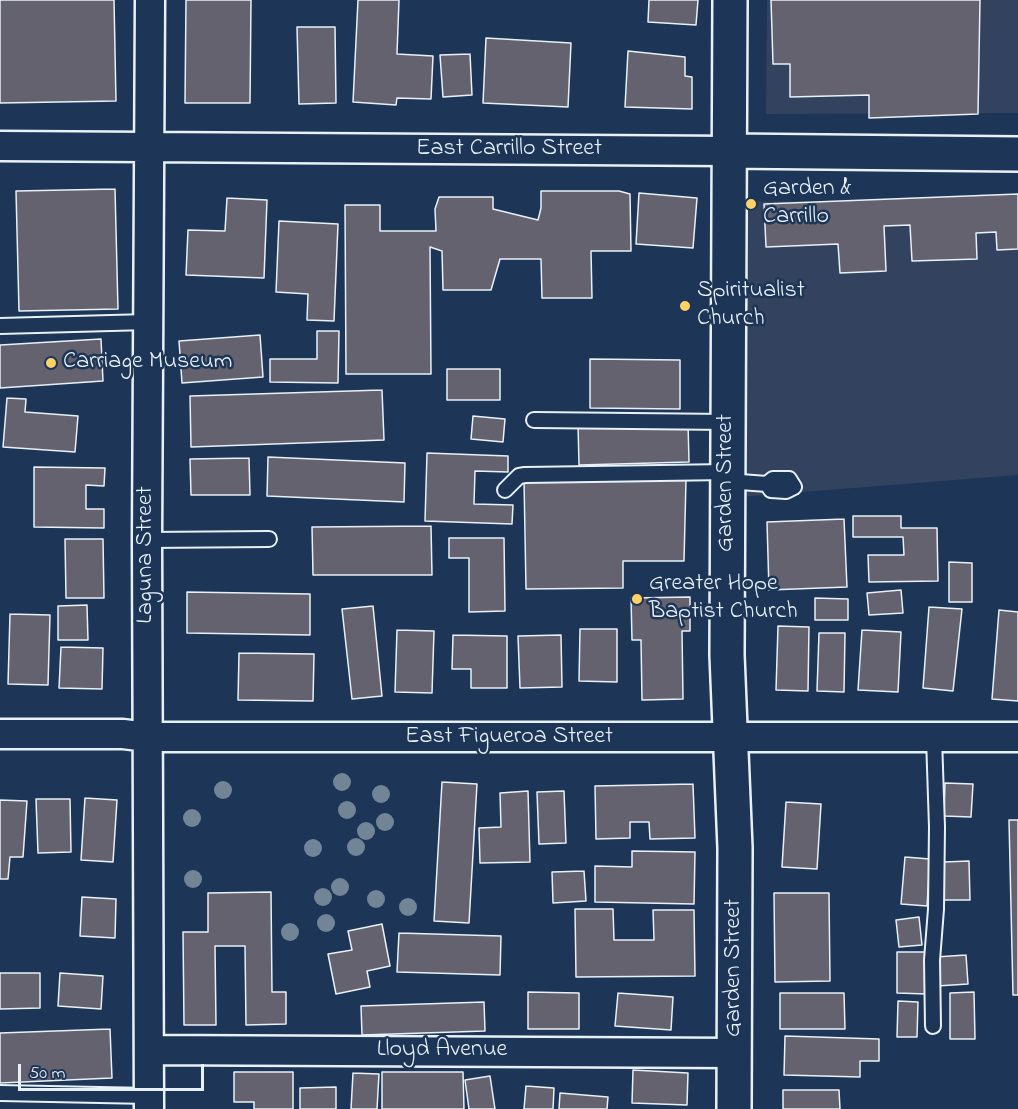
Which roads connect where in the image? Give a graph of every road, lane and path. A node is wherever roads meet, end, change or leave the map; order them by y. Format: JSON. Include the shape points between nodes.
{"nodes":[{"id":1,"x":150,"y":0,"type":"edge"},
{"id":2,"x":730,"y":0,"type":"edge"},
{"id":3,"x":0,"y":146,"type":"edge"},
{"id":4,"x":149,"y":147,"type":"junction"},
{"id":5,"x":729,"y":151,"type":"junction"},
{"id":6,"x":1018,"y":154,"type":"edge"},
{"id":7,"x":148,"y":322,"type":"junction"},
{"id":8,"x":0,"y":326,"type":"edge"},
{"id":9,"x":534,"y":420,"type":"dead end"},
{"id":10,"x":728,"y":422,"type":"junction"},
{"id":11,"x":727,"y":476,"type":"junction"},
{"id":12,"x":767,"y":484,"type":"dead end"},
{"id":13,"x":505,"y":490,"type":"dead end"},
{"id":14,"x":269,"y":539,"type":"dead end"},
{"id":15,"x":147,"y":540,"type":"junction"},
{"id":16,"x":0,"y":734,"type":"edge"},
{"id":17,"x":147,"y":737,"type":"junction"},
{"id":18,"x":1018,"y":737,"type":"edge"},
{"id":19,"x":934,"y":738,"type":"junction"},
{"id":20,"x":731,"y":739,"type":"junction"},
{"id":21,"x":933,"y":1026,"type":"dead end"},
{"id":22,"x":149,"y":1050,"type":"junction"},
{"id":23,"x":735,"y":1053,"type":"junction"},
{"id":24,"x":0,"y":1093,"type":"edge"},
{"id":25,"x":149,"y":1102,"type":"edge"},
{"id":26,"x":734,"y":1109,"type":"edge"}],
"edges":[{"from":1,"to":4,"type":"street","name":"Laguna Street"},
{"from":2,"to":5,"type":"main road","name":"Garden Street"},
{"from":3,"to":4,"type":"street","name":"East Carrillo Street"},
{"from":4,"to":5,"type":"street","name":"East Carrillo Street"},
{"from":4,"to":7,"type":"street","name":"Laguna Street"},
{"from":5,"to":6,"type":"main road","name":"East Carrillo Street"},
{"from":5,"to":10,"type":"main road","name":"Garden Street"},
{"from":7,"to":8,"type":"lane"},
{"from":7,"to":15,"type":"street","name":"Laguna Street"},
{"from":9,"to":10,"type":"lane"},
{"from":10,"to":11,"type":"main road","name":"Garden Street"},
{"from":11,"to":12,"type":"lane"},
{"from":11,"to":13,"type":"lane","via":[[525,475]]},
{"from":11,"to":20,"type":"main road","name":"Garden Street"},
{"from":14,"to":15,"type":"lane"},
{"from":15,"to":17,"type":"street","name":"Laguna Street"},
{"from":16,"to":17,"type":"street","name":"East Figueroa Street"},
{"from":17,"to":20,"type":"street","name":"East Figueroa Street"},
{"from":17,"to":22,"type":"street","name":"Laguna Street"},
{"from":18,"to":19,"type":"street","name":"East Figueroa Street"},
{"from":19,"to":20,"type":"street","name":"East Figueroa Street"},
{"from":19,"to":21,"type":"lane","via":[[937,827]]},
{"from":20,"to":23,"type":"main road","name":"Garden Street"},
{"from":22,"to":23,"type":"street","name":"Lloyd Avenue"},
{"from":22,"to":25,"type":"street","name":"Laguna Street"},
{"from":23,"to":26,"type":"main road","name":"Garden Street"},
{"from":24,"to":25,"type":"lane"}]}
